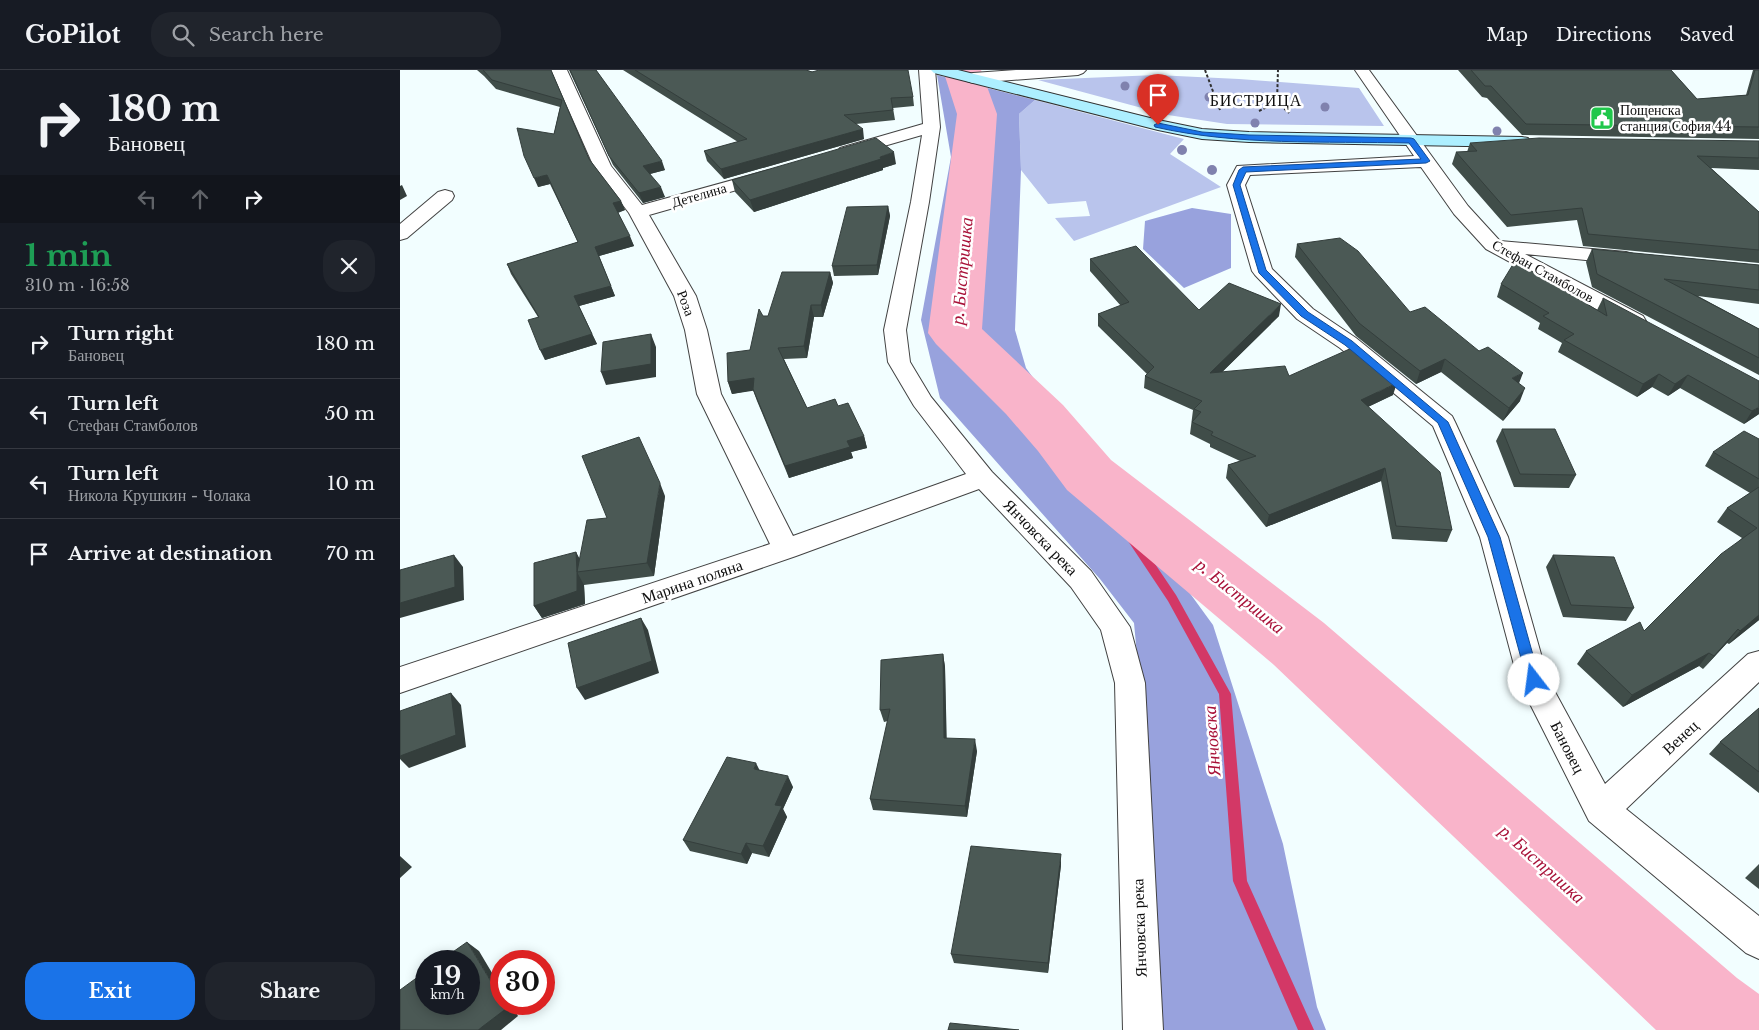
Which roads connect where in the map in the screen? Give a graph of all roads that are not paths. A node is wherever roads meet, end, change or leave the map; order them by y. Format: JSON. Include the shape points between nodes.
{"nodes":[{"id":1,"x":559,"y":70,"type":"edge"},
{"id":2,"x":927,"y":70,"type":"edge"},
{"id":3,"x":939,"y":70,"type":"edge"},
{"id":4,"x":1078,"y":70,"type":"edge"},
{"id":5,"x":1363,"y":70,"type":"edge"},
{"id":6,"x":973,"y":78,"type":"junction"},
{"id":7,"x":932,"y":127,"type":"junction"},
{"id":8,"x":1540,"y":142,"type":"edge"},
{"id":9,"x":1419,"y":151,"type":"junction"},
{"id":10,"x":828,"y":158,"type":"edge"},
{"id":11,"x":790,"y":168,"type":"edge"},
{"id":12,"x":444,"y":196,"type":"dead end"},
{"id":13,"x":638,"y":212,"type":"junction"},
{"id":14,"x":400,"y":234,"type":"edge"},
{"id":15,"x":1493,"y":245,"type":"junction"},
{"id":16,"x":1641,"y":259,"type":"edge"},
{"id":17,"x":1654,"y":332,"type":"edge"},
{"id":18,"x":983,"y":478,"type":"junction"},
{"id":19,"x":786,"y":549,"type":"junction"},
{"id":20,"x":1759,"y":663,"type":"edge"},
{"id":21,"x":400,"y":680,"type":"edge"},
{"id":22,"x":1601,"y":810,"type":"junction"},
{"id":23,"x":1759,"y":940,"type":"edge"},
{"id":24,"x":1143,"y":1030,"type":"edge"}],
"edges":[{"from":1,"to":13,"type":"street","name":"Роза","via":[[603,167]]},
{"from":2,"to":7,"type":"street","name":"Янчовска река"},
{"from":3,"to":6,"type":"street"},
{"from":4,"to":6,"type":"street"},
{"from":5,"to":9,"type":"street","name":"Стефан Стамболов"},
{"from":6,"to":9,"type":"street","via":[[1202,134]]},
{"from":7,"to":10,"type":"street"},
{"from":7,"to":18,"type":"street","name":"Янчовска река","via":[[895,330],[899,362],[922,401]]},
{"from":8,"to":9,"type":"street"},
{"from":9,"to":15,"type":"street","name":"Стефан Стамболов","via":[[1461,210]]},
{"from":9,"to":22,"type":"street","name":"Бановец","via":[[1243,170],[1236,185],[1262,271],[1305,314],[1348,343],[1443,422],[1494,537],[1534,680]]},
{"from":11,"to":13,"type":"street","name":"Детелина"},
{"from":12,"to":14,"type":"street"},
{"from":13,"to":19,"type":"street","name":"Роза","via":[[685,296],[696,330],[709,394]]},
{"from":15,"to":16,"type":"street"},
{"from":15,"to":17,"type":"street","name":"Стефан Стамболов"},
{"from":18,"to":19,"type":"street","name":"Марина поляна"},
{"from":18,"to":24,"type":"street","name":"Янчовска река","via":[[1080,579],[1115,627],[1130,683]]},
{"from":19,"to":21,"type":"street","name":"Марина поляна"},
{"from":20,"to":22,"type":"street","name":"Венец"},
{"from":22,"to":23,"type":"street","name":"Бановец"}]}
